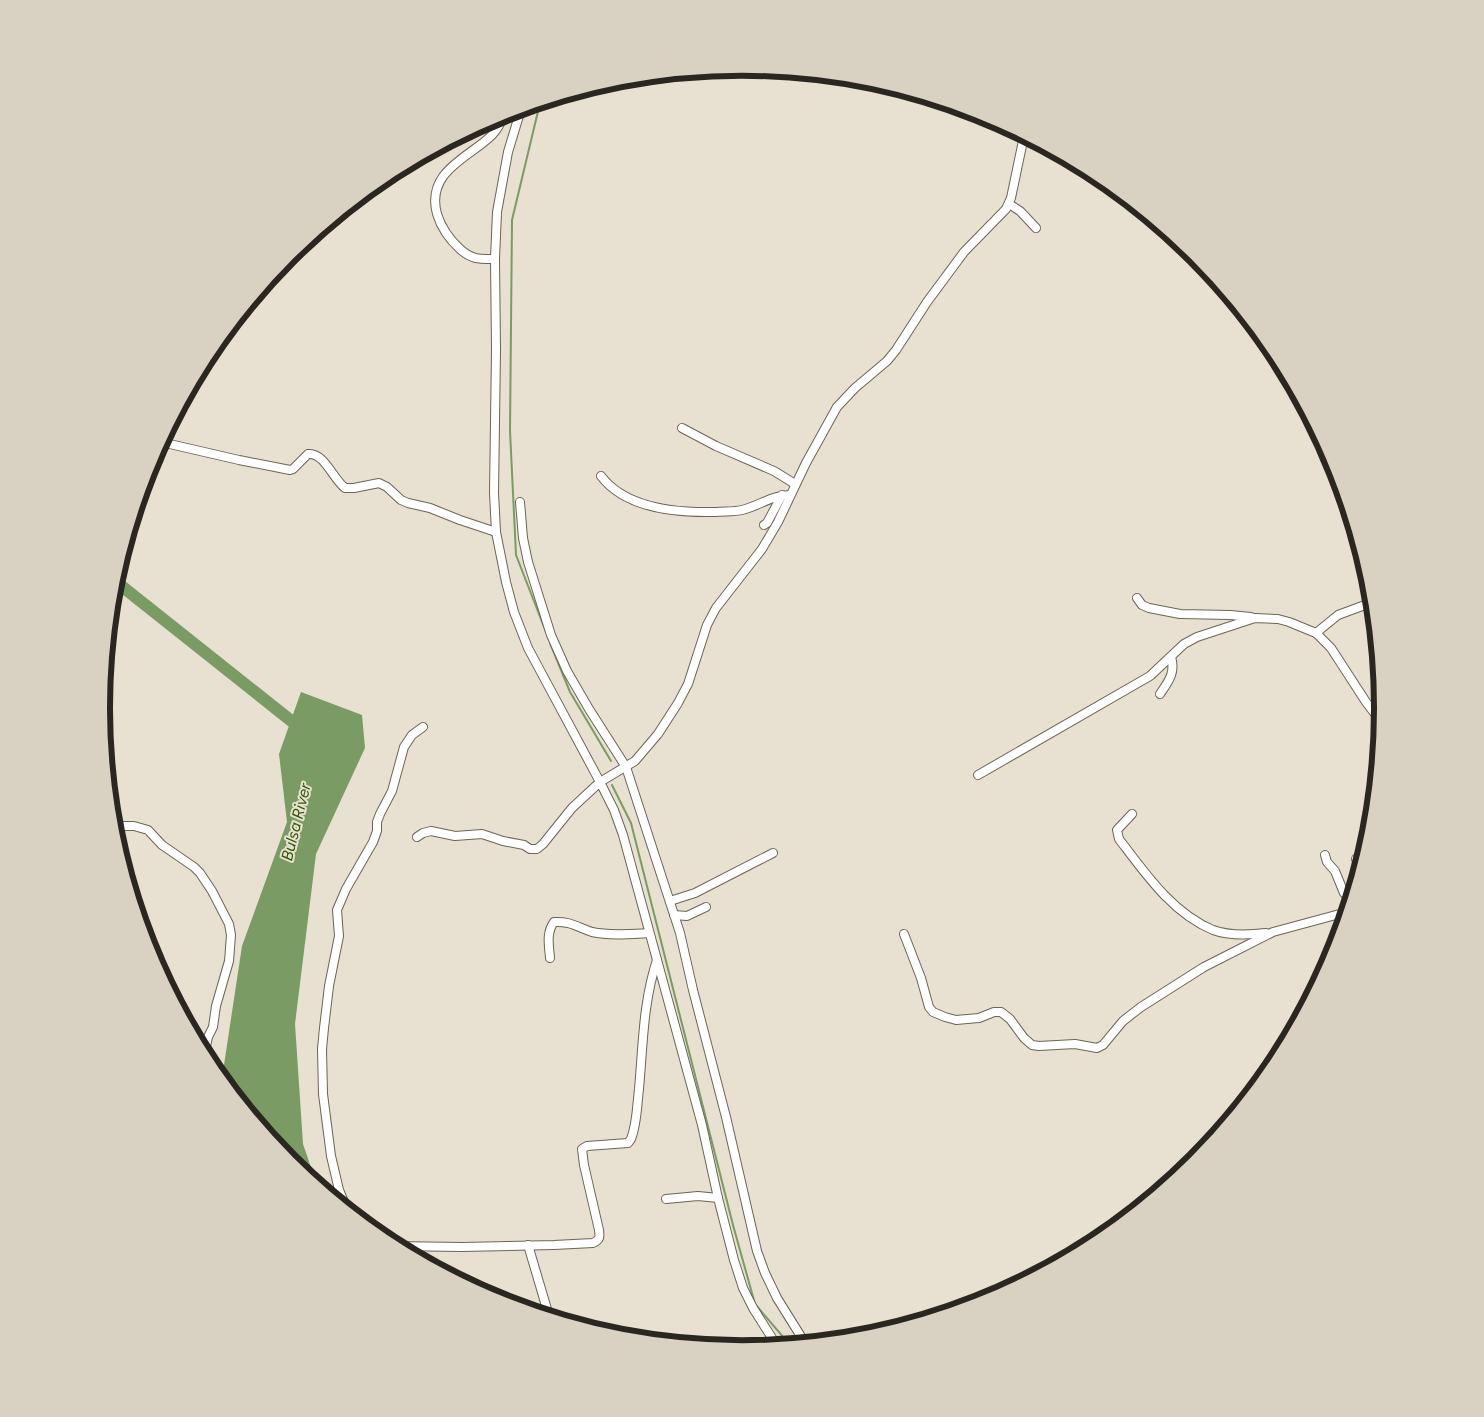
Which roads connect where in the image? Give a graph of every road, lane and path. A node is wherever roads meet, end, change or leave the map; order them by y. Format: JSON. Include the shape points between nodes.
{"nodes":[{"id":1,"x":518,"y":117,"type":"edge"},
{"id":2,"x":501,"y":124,"type":"edge"},
{"id":3,"x":1023,"y":141,"type":"edge"},
{"id":4,"x":1009,"y":204,"type":"junction"},
{"id":5,"x":1036,"y":228,"type":"dead end"},
{"id":6,"x":495,"y":259,"type":"junction"},
{"id":7,"x":682,"y":428,"type":"dead end"},
{"id":8,"x":168,"y":444,"type":"edge"},
{"id":9,"x":601,"y":476,"type":"dead end"},
{"id":10,"x":796,"y":484,"type":"junction"},
{"id":11,"x":786,"y":495,"type":"junction"},
{"id":12,"x":520,"y":502,"type":"dead end"},
{"id":13,"x":764,"y":525,"type":"dead end"},
{"id":14,"x":496,"y":532,"type":"junction"},
{"id":15,"x":1137,"y":598,"type":"dead end"},
{"id":16,"x":1365,"y":605,"type":"edge"},
{"id":17,"x":1255,"y":618,"type":"junction"},
{"id":18,"x":1316,"y":633,"type":"junction"},
{"id":19,"x":1171,"y":657,"type":"junction"},
{"id":20,"x":1160,"y":694,"type":"dead end"},
{"id":21,"x":1374,"y":712,"type":"edge"},
{"id":22,"x":423,"y":727,"type":"dead end"},
{"id":23,"x":626,"y":767,"type":"junction"},
{"id":24,"x":978,"y":775,"type":"dead end"},
{"id":25,"x":600,"y":782,"type":"junction"},
{"id":26,"x":1132,"y":814,"type":"dead end"},
{"id":27,"x":121,"y":826,"type":"edge"},
{"id":28,"x":416,"y":837,"type":"dead end"},
{"id":29,"x":773,"y":853,"type":"dead end"},
{"id":30,"x":1325,"y":855,"type":"dead end"},
{"id":31,"x":1346,"y":895,"type":"edge"},
{"id":32,"x":670,"y":901,"type":"junction"},
{"id":33,"x":706,"y":907,"type":"dead end"},
{"id":34,"x":1340,"y":914,"type":"edge"},
{"id":35,"x":674,"y":915,"type":"junction"},
{"id":36,"x":1273,"y":932,"type":"junction"},
{"id":37,"x":649,"y":933,"type":"junction"},
{"id":38,"x":904,"y":934,"type":"dead end"},
{"id":39,"x":550,"y":958,"type":"dead end"},
{"id":40,"x":657,"y":960,"type":"junction"},
{"id":41,"x":206,"y":1045,"type":"edge"},
{"id":42,"x":718,"y":1198,"type":"junction"},
{"id":43,"x":343,"y":1199,"type":"edge"},
{"id":44,"x":666,"y":1200,"type":"dead end"},
{"id":45,"x":528,"y":1245,"type":"junction"},
{"id":46,"x":410,"y":1246,"type":"edge"},
{"id":47,"x":546,"y":1309,"type":"edge"},
{"id":48,"x":801,"y":1337,"type":"edge"},
{"id":49,"x":773,"y":1339,"type":"edge"}],
"edges":[{"from":1,"to":6,"type":"street","via":[[499,194]]},
{"from":2,"to":6,"type":"street","via":[[496,132],[462,157],[446,174],[434,198],[440,223],[465,253],[475,259]]},
{"from":3,"to":4,"type":"street"},
{"from":4,"to":5,"type":"street"},
{"from":4,"to":10,"type":"street","via":[[964,252],[887,361],[837,407]]},
{"from":6,"to":14,"type":"street"},
{"from":7,"to":10,"type":"street"},
{"from":8,"to":14,"type":"street","via":[[290,470],[308,454],[315,454],[345,488],[379,483],[408,503]]},
{"from":9,"to":11,"type":"street","via":[[619,492],[653,507],[669,510],[742,510]]},
{"from":10,"to":11,"type":"street"},
{"from":11,"to":13,"type":"street"},
{"from":11,"to":23,"type":"street","via":[[762,549],[716,608],[678,703],[650,745]]},
{"from":12,"to":23,"type":"street","via":[[528,562],[551,635],[589,710]]},
{"from":14,"to":25,"type":"street","via":[[506,582],[528,648]]},
{"from":15,"to":17,"type":"street","via":[[1149,608],[1180,614],[1230,614]]},
{"from":16,"to":18,"type":"street","via":[[1338,615]]},
{"from":17,"to":18,"type":"street","via":[[1283,620]]},
{"from":17,"to":19,"type":"street","via":[[1197,637]]},
{"from":18,"to":21,"type":"street","via":[[1331,648]]},
{"from":19,"to":20,"type":"street","via":[[1174,670]]},
{"from":19,"to":24,"type":"street","via":[[1150,676]]},
{"from":22,"to":43,"type":"street","via":[[404,747],[373,842],[338,910],[339,936],[322,1049],[322,1094],[331,1156]]},
{"from":23,"to":25,"type":"street"},
{"from":23,"to":32,"type":"street"},
{"from":25,"to":28,"type":"street","via":[[572,808],[537,849],[482,834],[455,836],[431,831]]},
{"from":25,"to":37,"type":"street","via":[[628,850]]},
{"from":26,"to":36,"type":"street","via":[[1117,830],[1119,839],[1177,908],[1214,930],[1249,935]]},
{"from":27,"to":41,"type":"street","via":[[148,830],[162,846],[194,867],[212,891],[229,924],[229,961]]},
{"from":29,"to":32,"type":"street","via":[[689,896]]},
{"from":30,"to":31,"type":"street"},
{"from":32,"to":35,"type":"street"},
{"from":33,"to":35,"type":"street","via":[[687,916]]},
{"from":34,"to":36,"type":"street"},
{"from":35,"to":48,"type":"street","via":[[757,1251],[777,1298]]},
{"from":36,"to":38,"type":"street","via":[[1204,967],[1151,999],[1128,1017],[1103,1044],[1094,1048],[1075,1044],[1032,1045],[1001,1012],[956,1020],[933,1012],[928,1007]]},
{"from":37,"to":39,"type":"street","via":[[608,934],[565,921],[554,922],[549,929]]},
{"from":37,"to":40,"type":"street"},
{"from":40,"to":42,"type":"street","via":[[702,1125]]},
{"from":40,"to":45,"type":"street","via":[[646,1003],[631,1139],[628,1143],[582,1149],[600,1237],[593,1243]]},
{"from":42,"to":44,"type":"street","via":[[698,1196]]},
{"from":42,"to":49,"type":"street","via":[[743,1288]]},
{"from":45,"to":46,"type":"street"},
{"from":45,"to":47,"type":"street"}]}
